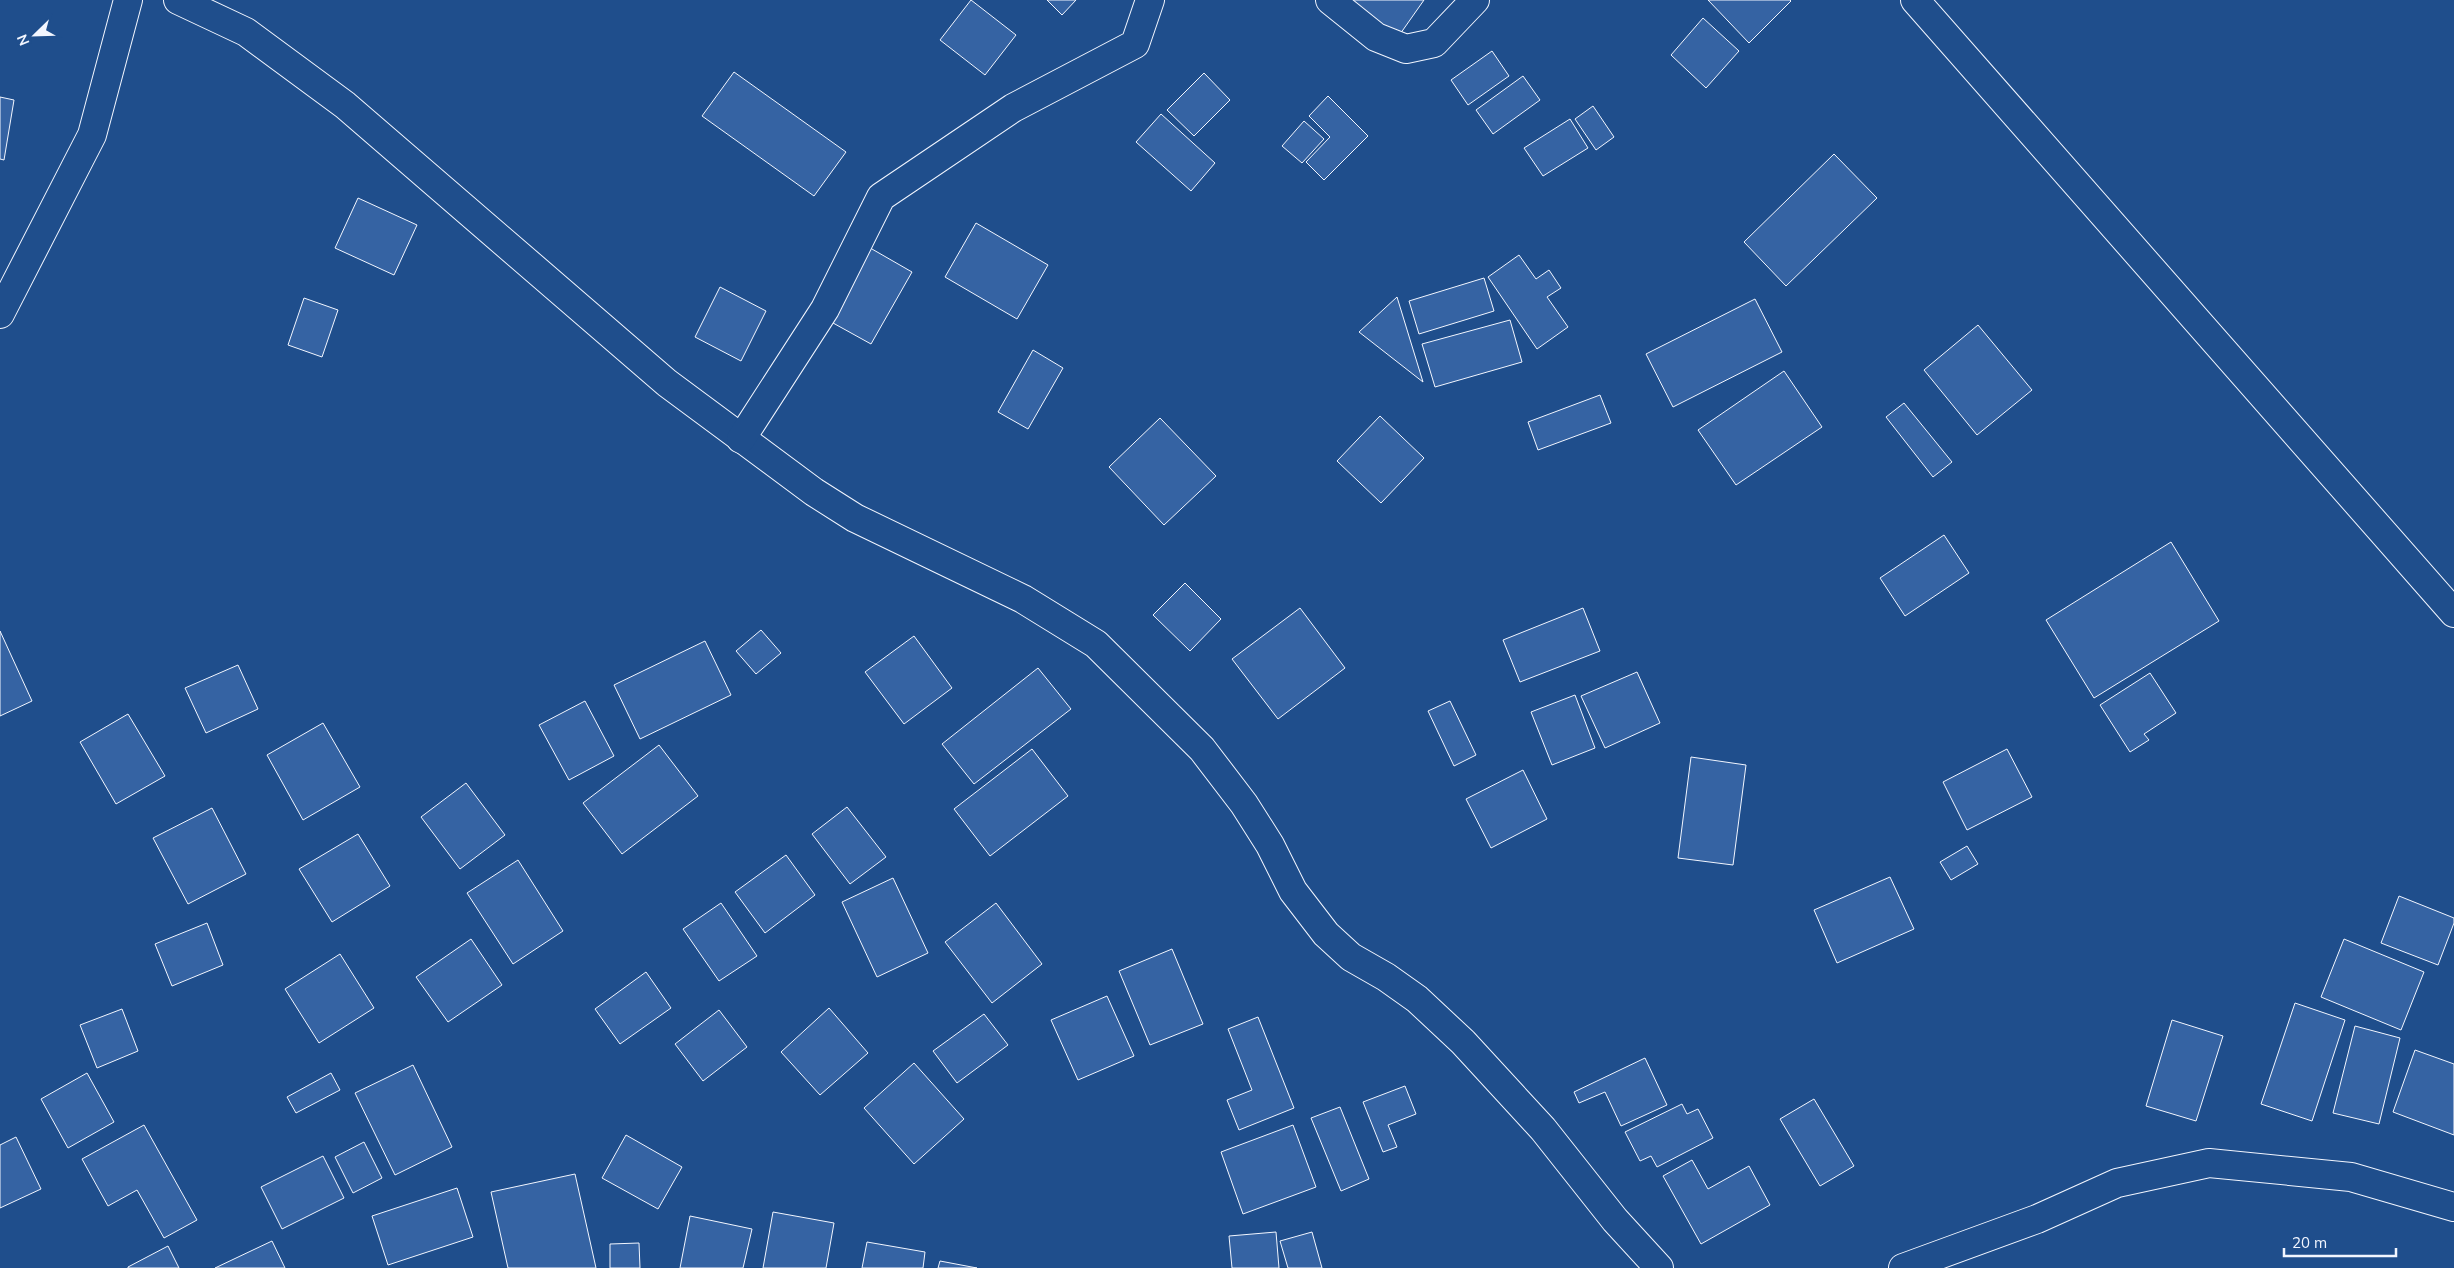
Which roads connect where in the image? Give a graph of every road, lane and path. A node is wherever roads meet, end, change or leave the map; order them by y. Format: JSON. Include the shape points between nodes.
{"nodes":[{"id":1,"x":128,"y":0,"type":"edge"},
{"id":2,"x":178,"y":0,"type":"edge"},
{"id":3,"x":1150,"y":0,"type":"edge"},
{"id":4,"x":1330,"y":0,"type":"edge"},
{"id":5,"x":1475,"y":0,"type":"edge"},
{"id":6,"x":1915,"y":0,"type":"edge"},
{"id":7,"x":0,"y":314,"type":"edge"},
{"id":8,"x":742,"y":439,"type":"junction"},
{"id":9,"x":2454,"y":613,"type":"edge"},
{"id":10,"x":2454,"y":1207,"type":"edge"},
{"id":11,"x":1659,"y":1268,"type":"edge"},
{"id":12,"x":1903,"y":1268,"type":"edge"}],
"edges":[{"from":1,"to":7,"type":"street","via":[[92,135]]},
{"from":2,"to":8,"type":"street","via":[[246,32],[346,105],[666,382]]},
{"from":3,"to":8,"type":"street","via":[[1135,44],[1013,108],[881,197],[825,309]]},
{"from":4,"to":5,"type":"street","via":[[1376,37],[1406,49],[1434,43]]},
{"from":6,"to":9,"type":"street"},
{"from":8,"to":11,"type":"street","via":[[855,518],[1023,598],[1096,644],[1202,749],[1244,804],[1270,845],[1293,891],[1326,934],[1351,957],[1416,999],[1463,1042],[1543,1129],[1615,1220]]},
{"from":10,"to":12,"type":"street","via":[[2351,1177],[2210,1163],[2117,1183],[2037,1218]]}]}
